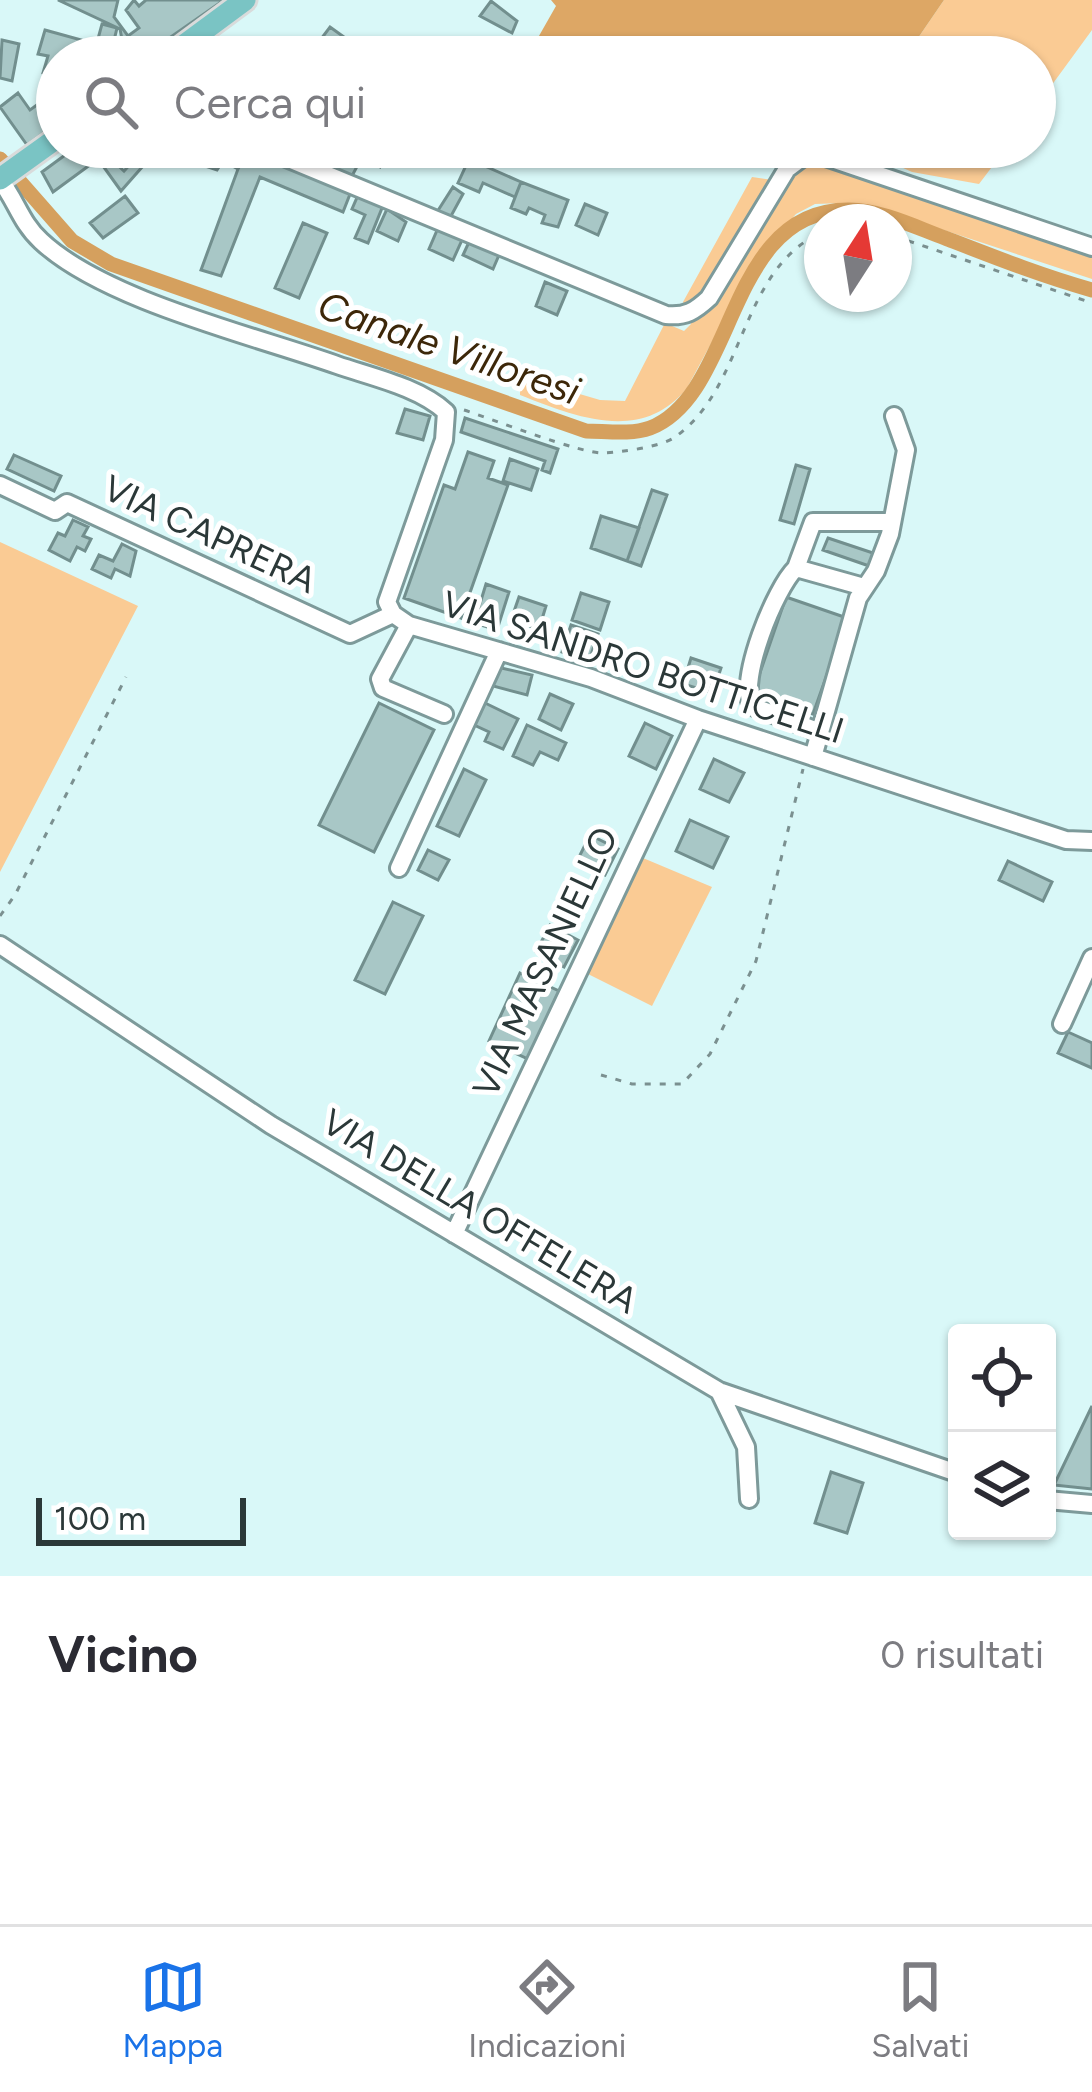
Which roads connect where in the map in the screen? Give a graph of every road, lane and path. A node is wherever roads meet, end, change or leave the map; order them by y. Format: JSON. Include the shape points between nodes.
{"nodes":[{"id":1,"x":245,"y":0,"type":"edge"},
{"id":2,"x":196,"y":36,"type":"edge"},
{"id":3,"x":36,"y":152,"type":"edge"},
{"id":4,"x":311,"y":168,"type":"edge"},
{"id":5,"x":790,"y":168,"type":"edge"},
{"id":6,"x":858,"y":168,"type":"edge"},
{"id":7,"x":2,"y":178,"type":"edge"},
{"id":8,"x":804,"y":240,"type":"edge"},
{"id":9,"x":912,"y":242,"type":"edge"},
{"id":10,"x":1092,"y":247,"type":"edge"},
{"id":11,"x":1092,"y":303,"type":"edge"},
{"id":12,"x":434,"y":401,"type":"junction"},
{"id":13,"x":894,"y":416,"type":"dead end"},
{"id":14,"x":0,"y":485,"type":"edge"},
{"id":15,"x":892,"y":522,"type":"junction"},
{"id":16,"x":796,"y":568,"type":"junction"},
{"id":17,"x":864,"y":587,"type":"junction"},
{"id":18,"x":393,"y":614,"type":"junction"},
{"id":19,"x":410,"y":625,"type":"junction"},
{"id":20,"x":499,"y":651,"type":"junction"},
{"id":21,"x":126,"y":677,"type":"dead end"},
{"id":22,"x":444,"y":714,"type":"dead end"},
{"id":23,"x":698,"y":719,"type":"junction"},
{"id":24,"x":820,"y":732,"type":"junction"},
{"id":25,"x":810,"y":756,"type":"junction"},
{"id":26,"x":1092,"y":841,"type":"edge"},
{"id":27,"x":398,"y":868,"type":"dead end"},
{"id":28,"x":0,"y":916,"type":"edge"},
{"id":29,"x":0,"y":945,"type":"edge"},
{"id":30,"x":1092,"y":958,"type":"edge"},
{"id":31,"x":1062,"y":1024,"type":"dead end"},
{"id":32,"x":601,"y":1075,"type":"dead end"},
{"id":33,"x":454,"y":1234,"type":"junction"},
{"id":34,"x":719,"y":1390,"type":"junction"},
{"id":35,"x":948,"y":1470,"type":"edge"},
{"id":36,"x":748,"y":1498,"type":"dead end"},
{"id":37,"x":1056,"y":1500,"type":"edge"},
{"id":38,"x":1088,"y":1504,"type":"edge"}],
"edges":[{"from":1,"to":2,"type":"main road"},
{"from":3,"to":7,"type":"main road"},
{"from":4,"to":5,"type":"street","via":[[680,316],[710,298]]},
{"from":6,"to":10,"type":"street"},
{"from":7,"to":12,"type":"street","via":[[22,222],[92,278]]},
{"from":8,"to":12,"type":"path","via":[[766,281],[705,406],[673,439],[601,454]]},
{"from":9,"to":11,"type":"path"},
{"from":12,"to":18,"type":"street","name":"VIA SANDRO BOTTICELLI","via":[[448,426],[387,602]]},
{"from":13,"to":15,"type":"street","via":[[906,450]]},
{"from":14,"to":18,"type":"street","name":"VIA CAPRERA","via":[[55,511],[67,503],[350,634]]},
{"from":15,"to":16,"type":"street","via":[[813,522]]},
{"from":15,"to":17,"type":"street"},
{"from":16,"to":17,"type":"street"},
{"from":16,"to":24,"type":"street","via":[[783,580],[746,695],[752,706]]},
{"from":17,"to":24,"type":"street"},
{"from":18,"to":19,"type":"street","name":"VIA SANDRO BOTTICELLI"},
{"from":19,"to":20,"type":"street","name":"VIA SANDRO BOTTICELLI"},
{"from":19,"to":22,"type":"street","via":[[383,688]]},
{"from":20,"to":23,"type":"street","name":"VIA SANDRO BOTTICELLI"},
{"from":20,"to":27,"type":"street"},
{"from":21,"to":28,"type":"path"},
{"from":23,"to":25,"type":"street","name":"VIA SANDRO BOTTICELLI"},
{"from":23,"to":33,"type":"street","name":"VIA MASANIELLO"},
{"from":24,"to":25,"type":"street"},
{"from":25,"to":26,"type":"street","name":"VIA SANDRO BOTTICELLI","via":[[1066,840]]},
{"from":25,"to":32,"type":"path","via":[[756,962],[710,1054],[682,1084]]},
{"from":29,"to":33,"type":"street","name":"VIA DELLA OFFELERA"},
{"from":30,"to":31,"type":"street"},
{"from":33,"to":34,"type":"street","name":"VIA DELLA OFFELERA"},
{"from":34,"to":35,"type":"street","name":"VIA DELLA OFFELERA"},
{"from":34,"to":36,"type":"street","via":[[746,1447]]},
{"from":37,"to":38,"type":"street"}]}
